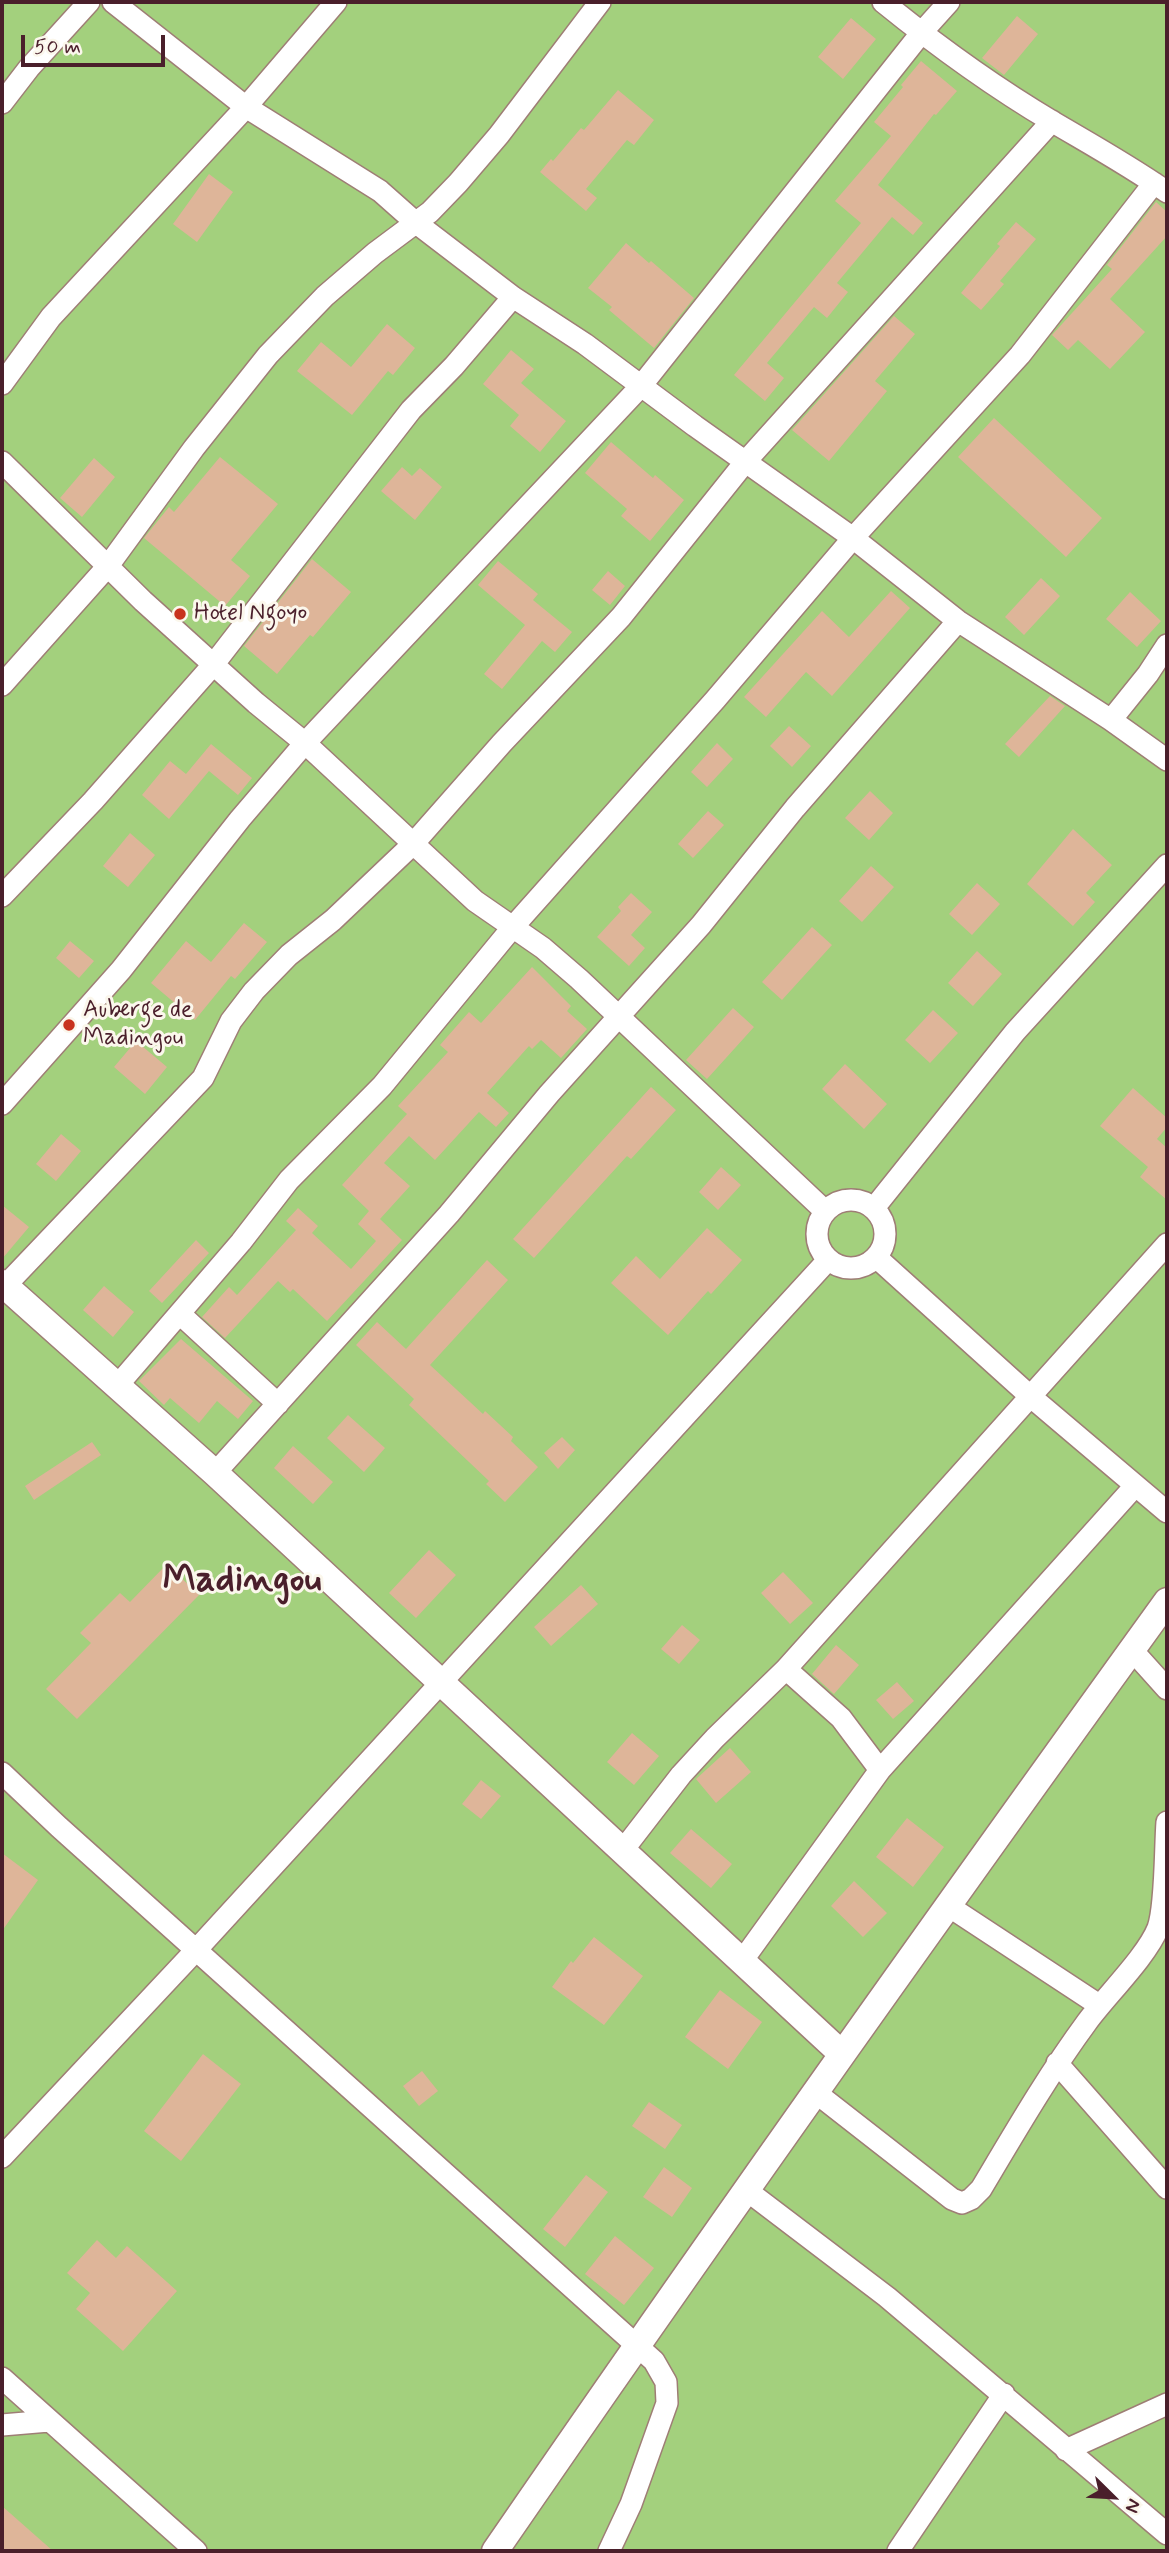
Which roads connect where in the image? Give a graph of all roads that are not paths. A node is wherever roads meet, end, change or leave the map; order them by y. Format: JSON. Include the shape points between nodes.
{"nodes":[{"id":1,"x":89,"y":2,"type":"edge"},
{"id":2,"x":113,"y":2,"type":"edge"},
{"id":3,"x":337,"y":2,"type":"edge"},
{"id":4,"x":600,"y":2,"type":"edge"},
{"id":5,"x":883,"y":2,"type":"edge"},
{"id":6,"x":948,"y":2,"type":"edge"},
{"id":7,"x":922,"y":32,"type":"junction"},
{"id":8,"x":2,"y":103,"type":"edge"},
{"id":9,"x":246,"y":107,"type":"junction"},
{"id":10,"x":1052,"y":121,"type":"junction"},
{"id":11,"x":1161,"y":188,"type":"edge"},
{"id":12,"x":415,"y":222,"type":"junction"},
{"id":13,"x":513,"y":297,"type":"junction"},
{"id":14,"x":2,"y":384,"type":"edge"},
{"id":15,"x":642,"y":386,"type":"junction"},
{"id":16,"x":746,"y":461,"type":"junction"},
{"id":17,"x":2,"y":462,"type":"edge"},
{"id":18,"x":853,"y":538,"type":"junction"},
{"id":19,"x":108,"y":566,"type":"junction"},
{"id":20,"x":958,"y":621,"type":"junction"},
{"id":21,"x":1167,"y":645,"type":"edge"},
{"id":22,"x":214,"y":665,"type":"junction"},
{"id":23,"x":2,"y":684,"type":"edge"},
{"id":24,"x":1111,"y":720,"type":"junction"},
{"id":25,"x":305,"y":743,"type":"junction"},
{"id":26,"x":1167,"y":760,"type":"edge"},
{"id":27,"x":413,"y":844,"type":"junction"},
{"id":28,"x":1167,"y":865,"type":"edge"},
{"id":29,"x":2,"y":896,"type":"edge"},
{"id":30,"x":512,"y":928,"type":"junction"},
{"id":31,"x":620,"y":1017,"type":"junction"},
{"id":32,"x":2,"y":1104,"type":"edge"},
{"id":33,"x":873,"y":1208,"type":"junction"},
{"id":34,"x":825,"y":1211,"type":"junction"},
{"id":35,"x":1167,"y":1244,"type":"edge"},
{"id":36,"x":876,"y":1257,"type":"junction"},
{"id":37,"x":828,"y":1260,"type":"junction"},
{"id":38,"x":4,"y":1284,"type":"edge"},
{"id":39,"x":180,"y":1314,"type":"junction"},
{"id":40,"x":117,"y":1386,"type":"junction"},
{"id":41,"x":1030,"y":1396,"type":"junction"},
{"id":42,"x":278,"y":1404,"type":"junction"},
{"id":43,"x":215,"y":1474,"type":"junction"},
{"id":44,"x":1135,"y":1486,"type":"junction"},
{"id":45,"x":1167,"y":1512,"type":"edge"},
{"id":46,"x":1164,"y":1613,"type":"edge"},
{"id":47,"x":1132,"y":1650,"type":"junction"},
{"id":48,"x":786,"y":1669,"type":"junction"},
{"id":49,"x":440,"y":1684,"type":"junction"},
{"id":50,"x":1167,"y":1689,"type":"edge"},
{"id":51,"x":880,"y":1770,"type":"junction"},
{"id":52,"x":2,"y":1773,"type":"edge"},
{"id":53,"x":1167,"y":1822,"type":"edge"},
{"id":54,"x":623,"y":1850,"type":"junction"},
{"id":55,"x":947,"y":1905,"type":"junction"},
{"id":56,"x":198,"y":1949,"type":"junction"},
{"id":57,"x":742,"y":1961,"type":"junction"},
{"id":58,"x":1099,"y":2005,"type":"junction"},
{"id":59,"x":842,"y":2054,"type":"junction"},
{"id":60,"x":1057,"y":2063,"type":"junction"},
{"id":61,"x":815,"y":2092,"type":"junction"},
{"id":62,"x":2,"y":2157,"type":"edge"},
{"id":63,"x":1167,"y":2188,"type":"edge"},
{"id":64,"x":745,"y":2189,"type":"junction"},
{"id":65,"x":636,"y":2346,"type":"junction"},
{"id":66,"x":2,"y":2378,"type":"edge"},
{"id":67,"x":1004,"y":2394,"type":"junction"},
{"id":68,"x":1167,"y":2404,"type":"edge"},
{"id":69,"x":1147,"y":2414,"type":"junction"},
{"id":70,"x":49,"y":2421,"type":"junction"},
{"id":71,"x":1167,"y":2421,"type":"edge"},
{"id":72,"x":2,"y":2425,"type":"edge"},
{"id":73,"x":1066,"y":2450,"type":"junction"},
{"id":74,"x":1167,"y":2534,"type":"edge"},
{"id":75,"x":196,"y":2551,"type":"edge"},
{"id":76,"x":495,"y":2551,"type":"edge"},
{"id":77,"x":609,"y":2551,"type":"edge"},
{"id":78,"x":898,"y":2551,"type":"edge"}],
"edges":[{"from":1,"to":8,"type":"street"},
{"from":2,"to":9,"type":"street"},
{"from":3,"to":9,"type":"street"},
{"from":4,"to":12,"type":"street","via":[[499,135],[449,193]]},
{"from":5,"to":7,"type":"street"},
{"from":6,"to":7,"type":"street"},
{"from":7,"to":10,"type":"street"},
{"from":7,"to":15,"type":"street"},
{"from":9,"to":12,"type":"street","via":[[380,191]]},
{"from":9,"to":14,"type":"street","via":[[51,317]]},
{"from":10,"to":11,"type":"street"},
{"from":10,"to":16,"type":"street"},
{"from":11,"to":18,"type":"street","via":[[1020,355]]},
{"from":12,"to":13,"type":"street"},
{"from":12,"to":19,"type":"street","via":[[325,296],[268,355]]},
{"from":13,"to":15,"type":"street"},
{"from":13,"to":22,"type":"street","via":[[411,410]]},
{"from":15,"to":16,"type":"street"},
{"from":15,"to":25,"type":"street"},
{"from":16,"to":18,"type":"street"},
{"from":16,"to":27,"type":"street","via":[[621,617]]},
{"from":17,"to":19,"type":"street"},
{"from":18,"to":20,"type":"street"},
{"from":18,"to":30,"type":"street"},
{"from":19,"to":22,"type":"street"},
{"from":19,"to":23,"type":"street"},
{"from":20,"to":24,"type":"street"},
{"from":20,"to":31,"type":"street"},
{"from":21,"to":24,"type":"street"},
{"from":22,"to":25,"type":"street"},
{"from":22,"to":29,"type":"street"},
{"from":24,"to":26,"type":"street"},
{"from":25,"to":27,"type":"street"},
{"from":25,"to":32,"type":"street","via":[[121,970]]},
{"from":27,"to":30,"type":"street"},
{"from":27,"to":38,"type":"street","via":[[254,991],[231,1021],[203,1078]]},
{"from":28,"to":33,"type":"street","via":[[1015,1032]]},
{"from":30,"to":31,"type":"street","via":[[552,956]]},
{"from":30,"to":39,"type":"street","via":[[382,1086],[289,1180]]},
{"from":31,"to":34,"type":"street"},
{"from":31,"to":42,"type":"street"},
{"from":33,"to":34,"type":"street","via":[[854,1200]]},
{"from":33,"to":36,"type":"street","via":[[884,1227]]},
{"from":34,"to":37,"type":"street","via":[[817,1237]]},
{"from":35,"to":41,"type":"street"},
{"from":36,"to":37,"type":"street","via":[[853,1269]]},
{"from":36,"to":41,"type":"street"},
{"from":37,"to":49,"type":"street"},
{"from":38,"to":40,"type":"street"},
{"from":39,"to":40,"type":"street"},
{"from":39,"to":42,"type":"street"},
{"from":40,"to":43,"type":"street"},
{"from":41,"to":44,"type":"street"},
{"from":41,"to":48,"type":"street"},
{"from":42,"to":43,"type":"street"},
{"from":43,"to":49,"type":"street"},
{"from":44,"to":45,"type":"street"},
{"from":44,"to":51,"type":"street"},
{"from":46,"to":47,"type":"street"},
{"from":47,"to":50,"type":"street"},
{"from":47,"to":55,"type":"street"},
{"from":48,"to":51,"type":"street","via":[[841,1718]]},
{"from":48,"to":54,"type":"street","via":[[681,1775]]},
{"from":49,"to":54,"type":"street"},
{"from":49,"to":56,"type":"street"},
{"from":51,"to":57,"type":"street"},
{"from":52,"to":56,"type":"street"},
{"from":53,"to":58,"type":"street","via":[[1158,1928]]},
{"from":54,"to":57,"type":"street"},
{"from":55,"to":58,"type":"street"},
{"from":55,"to":59,"type":"street"},
{"from":56,"to":62,"type":"street"},
{"from":56,"to":65,"type":"street"},
{"from":57,"to":59,"type":"street"},
{"from":58,"to":60,"type":"street"},
{"from":59,"to":61,"type":"street"},
{"from":60,"to":61,"type":"street","via":[[981,2189],[962,2203]]},
{"from":60,"to":63,"type":"street"},
{"from":61,"to":64,"type":"street"},
{"from":64,"to":65,"type":"street"},
{"from":64,"to":67,"type":"street"},
{"from":65,"to":76,"type":"street"},
{"from":65,"to":77,"type":"street","via":[[662,2372],[667,2403]]},
{"from":66,"to":70,"type":"street"},
{"from":67,"to":73,"type":"street"},
{"from":67,"to":78,"type":"street"},
{"from":68,"to":69,"type":"street"},
{"from":69,"to":71,"type":"street"},
{"from":69,"to":73,"type":"street"},
{"from":70,"to":72,"type":"street"},
{"from":70,"to":75,"type":"street"},
{"from":73,"to":74,"type":"street"}]}
